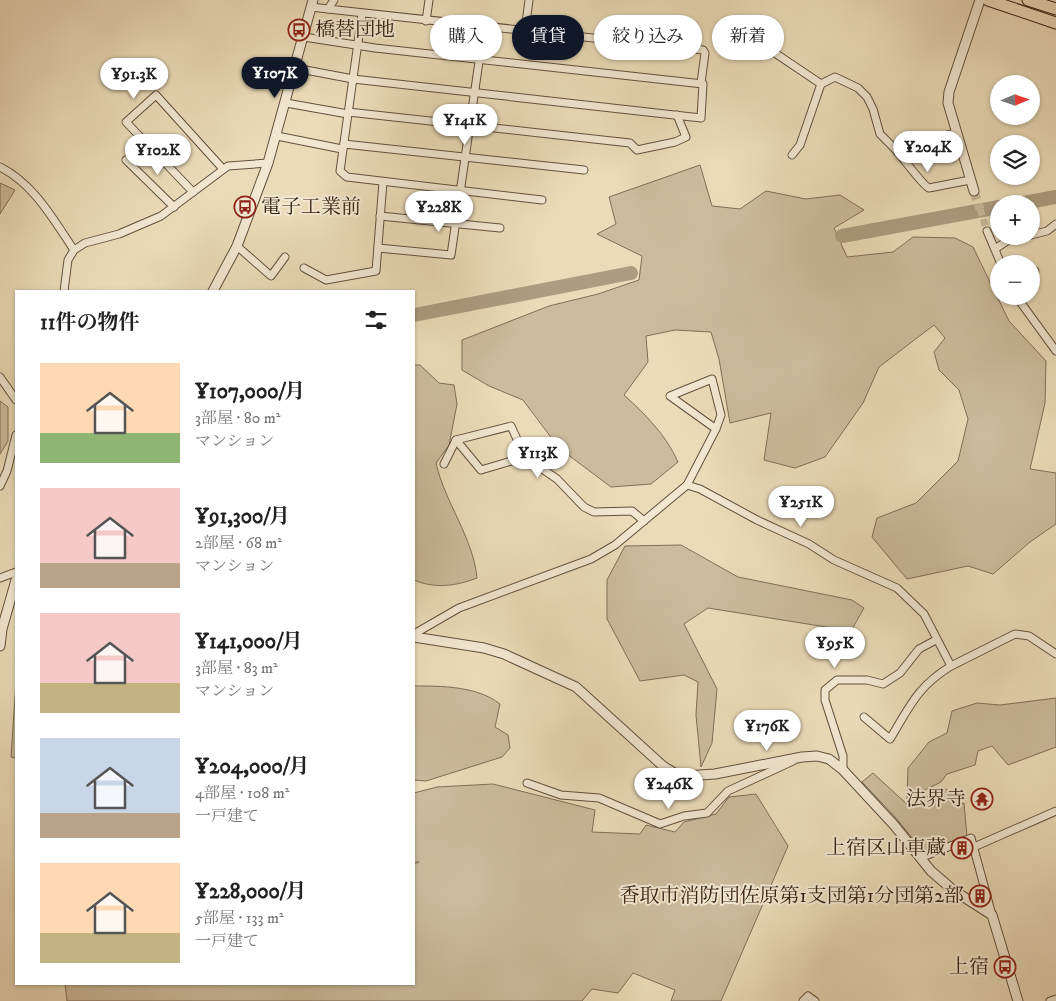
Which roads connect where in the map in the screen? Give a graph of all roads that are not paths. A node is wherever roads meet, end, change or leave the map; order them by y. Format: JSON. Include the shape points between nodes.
{"nodes":[{"id":1,"x":334,"y":0,"type":"edge"},
{"id":2,"x":429,"y":0,"type":"edge"},
{"id":3,"x":529,"y":0,"type":"edge"},
{"id":4,"x":980,"y":0,"type":"edge"},
{"id":5,"x":988,"y":0,"type":"edge"},
{"id":6,"x":1028,"y":0,"type":"edge"},
{"id":7,"x":312,"y":4,"type":"edge"},
{"id":8,"x":328,"y":9,"type":"junction"},
{"id":9,"x":1056,"y":10,"type":"edge"},
{"id":10,"x":362,"y":14,"type":"junction"},
{"id":11,"x":527,"y":15,"type":"edge"},
{"id":12,"x":426,"y":21,"type":"junction"},
{"id":13,"x":430,"y":21,"type":"edge"},
{"id":14,"x":1056,"y":23,"type":"edge"},
{"id":15,"x":304,"y":37,"type":"junction"},
{"id":16,"x":584,"y":37,"type":"edge"},
{"id":17,"x":358,"y":45,"type":"junction"},
{"id":18,"x":430,"y":53,"type":"edge"},
{"id":19,"x":784,"y":59,"type":"edge"},
{"id":20,"x":480,"y":60,"type":"edge"},
{"id":21,"x":497,"y":60,"type":"edge"},
{"id":22,"x":295,"y":68,"type":"junction"},
{"id":23,"x":353,"y":79,"type":"junction"},
{"id":24,"x":701,"y":84,"type":"junction"},
{"id":25,"x":821,"y":84,"type":"junction"},
{"id":26,"x":475,"y":93,"type":"junction"},
{"id":27,"x":286,"y":103,"type":"junction"},
{"id":28,"x":348,"y":113,"type":"junction"},
{"id":29,"x":677,"y":115,"type":"junction"},
{"id":30,"x":469,"y":125,"type":"junction"},
{"id":31,"x":956,"y":133,"type":"junction"},
{"id":32,"x":277,"y":136,"type":"junction"},
{"id":33,"x":343,"y":147,"type":"junction"},
{"id":34,"x":894,"y":148,"type":"junction"},
{"id":35,"x":792,"y":155,"type":"dead end"},
{"id":36,"x":466,"y":157,"type":"junction"},
{"id":37,"x":126,"y":160,"type":"dead end"},
{"id":38,"x":268,"y":163,"type":"junction"},
{"id":39,"x":0,"y":167,"type":"edge"},
{"id":40,"x":223,"y":169,"type":"junction"},
{"id":41,"x":584,"y":170,"type":"dead end"},
{"id":42,"x":970,"y":180,"type":"junction"},
{"id":43,"x":383,"y":182,"type":"junction"},
{"id":44,"x":461,"y":191,"type":"junction"},
{"id":45,"x":974,"y":191,"type":"tunnel mouth"},
{"id":46,"x":193,"y":192,"type":"junction"},
{"id":47,"x":542,"y":200,"type":"dead end"},
{"id":48,"x":174,"y":207,"type":"junction"},
{"id":49,"x":380,"y":216,"type":"junction"},
{"id":50,"x":456,"y":224,"type":"junction"},
{"id":51,"x":1056,"y":224,"type":"edge"},
{"id":52,"x":500,"y":228,"type":"dead end"},
{"id":53,"x":988,"y":231,"type":"tunnel mouth"},
{"id":54,"x":1040,"y":233,"type":"edge"},
{"id":55,"x":1001,"y":245,"type":"edge"},
{"id":56,"x":237,"y":246,"type":"junction"},
{"id":57,"x":378,"y":248,"type":"junction"},
{"id":58,"x":995,"y":249,"type":"junction"},
{"id":59,"x":74,"y":250,"type":"junction"},
{"id":60,"x":997,"y":255,"type":"edge"},
{"id":61,"x":285,"y":257,"type":"dead end"},
{"id":62,"x":304,"y":268,"type":"dead end"},
{"id":63,"x":64,"y":290,"type":"edge"},
{"id":64,"x":214,"y":290,"type":"edge"},
{"id":65,"x":1023,"y":305,"type":"edge"},
{"id":66,"x":1056,"y":351,"type":"edge"},
{"id":67,"x":0,"y":377,"type":"edge"},
{"id":68,"x":15,"y":399,"type":"edge"},
{"id":69,"x":716,"y":428,"type":"junction"},
{"id":70,"x":15,"y":438,"type":"edge"},
{"id":71,"x":456,"y":440,"type":"junction"},
{"id":72,"x":525,"y":456,"type":"junction"},
{"id":73,"x":444,"y":464,"type":"dead end"},
{"id":74,"x":687,"y":485,"type":"junction"},
{"id":75,"x":0,"y":486,"type":"edge"},
{"id":76,"x":644,"y":521,"type":"junction"},
{"id":77,"x":15,"y":572,"type":"edge"},
{"id":78,"x":0,"y":578,"type":"edge"},
{"id":79,"x":15,"y":584,"type":"edge"},
{"id":80,"x":415,"y":634,"type":"edge"},
{"id":81,"x":415,"y":635,"type":"edge"},
{"id":82,"x":936,"y":640,"type":"junction"},
{"id":83,"x":0,"y":646,"type":"edge"},
{"id":84,"x":1056,"y":654,"type":"edge"},
{"id":85,"x":951,"y":666,"type":"junction"},
{"id":86,"x":864,"y":717,"type":"dead end"},
{"id":87,"x":802,"y":757,"type":"junction"},
{"id":88,"x":843,"y":770,"type":"junction"},
{"id":89,"x":527,"y":783,"type":"dead end"},
{"id":90,"x":1056,"y":811,"type":"edge"},
{"id":91,"x":974,"y":847,"type":"junction"},
{"id":92,"x":920,"y":858,"type":"junction"},
{"id":93,"x":992,"y":915,"type":"junction"},
{"id":94,"x":1056,"y":999,"type":"edge"},
{"id":95,"x":803,"y":1001,"type":"edge"},
{"id":96,"x":815,"y":1001,"type":"edge"},
{"id":97,"x":1018,"y":1001,"type":"edge"},
{"id":98,"x":1050,"y":1001,"type":"edge"}],
"edges":[{"from":1,"to":8,"type":"street"},
{"from":2,"to":12,"type":"street"},
{"from":3,"to":11,"type":"street"},
{"from":4,"to":31,"type":"street","via":[[949,92],[948,103]]},
{"from":5,"to":14,"type":"highway"},
{"from":6,"to":9,"type":"highway"},
{"from":7,"to":8,"type":"street"},
{"from":7,"to":15,"type":"street"},
{"from":8,"to":10,"type":"street"},
{"from":10,"to":12,"type":"street"},
{"from":10,"to":17,"type":"street"},
{"from":12,"to":13,"type":"street"},
{"from":15,"to":17,"type":"street"},
{"from":15,"to":22,"type":"street"},
{"from":16,"to":24,"type":"street","via":[[703,50]]},
{"from":17,"to":18,"type":"street"},
{"from":17,"to":23,"type":"street"},
{"from":19,"to":25,"type":"street"},
{"from":20,"to":26,"type":"street"},
{"from":21,"to":24,"type":"street"},
{"from":22,"to":23,"type":"street"},
{"from":22,"to":27,"type":"street"},
{"from":23,"to":26,"type":"street"},
{"from":23,"to":28,"type":"street"},
{"from":24,"to":29,"type":"street","via":[[705,86],[701,118]]},
{"from":25,"to":34,"type":"street","via":[[835,77],[858,88],[873,109],[880,134]]},
{"from":25,"to":35,"type":"street","via":[[800,145]]},
{"from":26,"to":29,"type":"street"},
{"from":26,"to":30,"type":"street"},
{"from":27,"to":28,"type":"street"},
{"from":27,"to":32,"type":"street"},
{"from":28,"to":30,"type":"street"},
{"from":28,"to":33,"type":"street"},
{"from":29,"to":30,"type":"street","via":[[686,137],[637,150],[630,143]]},
{"from":30,"to":36,"type":"street"},
{"from":31,"to":34,"type":"street"},
{"from":31,"to":42,"type":"street"},
{"from":32,"to":33,"type":"street"},
{"from":32,"to":38,"type":"street"},
{"from":33,"to":36,"type":"street"},
{"from":33,"to":43,"type":"street","via":[[340,171],[347,178]]},
{"from":34,"to":42,"type":"street","via":[[930,188]]},
{"from":36,"to":41,"type":"street"},
{"from":36,"to":44,"type":"street"},
{"from":37,"to":48,"type":"street"},
{"from":38,"to":40,"type":"street","via":[[239,164]]},
{"from":38,"to":56,"type":"street"},
{"from":39,"to":59,"type":"street","via":[[20,178]]},
{"from":40,"to":46,"type":"street"},
{"from":40,"to":46,"type":"street","via":[[156,95],[126,122]]},
{"from":42,"to":45,"type":"street"},
{"from":43,"to":44,"type":"street"},
{"from":43,"to":49,"type":"street"},
{"from":44,"to":47,"type":"street"},
{"from":44,"to":50,"type":"street"},
{"from":46,"to":48,"type":"street"},
{"from":48,"to":59,"type":"street","via":[[133,229]]},
{"from":49,"to":50,"type":"street"},
{"from":49,"to":57,"type":"street"},
{"from":50,"to":52,"type":"street"},
{"from":50,"to":57,"type":"street","via":[[451,255]]},
{"from":51,"to":54,"type":"street"},
{"from":53,"to":58,"type":"street"},
{"from":55,"to":58,"type":"street"},
{"from":56,"to":61,"type":"street","via":[[271,276]]},
{"from":56,"to":64,"type":"street"},
{"from":57,"to":62,"type":"street","via":[[376,271],[326,280]]},
{"from":58,"to":60,"type":"street"},
{"from":59,"to":63,"type":"street","via":[[68,260]]},
{"from":65,"to":66,"type":"street"},
{"from":67,"to":68,"type":"street"},
{"from":69,"to":69,"type":"street","via":[[678,401],[670,396],[712,379],[721,415]]},
{"from":69,"to":74,"type":"street"},
{"from":70,"to":75,"type":"street"},
{"from":71,"to":72,"type":"street","via":[[480,470]]},
{"from":71,"to":72,"type":"street","via":[[511,426]]},
{"from":71,"to":73,"type":"street"},
{"from":72,"to":76,"type":"street","via":[[557,479],[584,508],[594,512],[632,512]]},
{"from":74,"to":76,"type":"street"},
{"from":74,"to":82,"type":"street","via":[[834,560],[897,588],[924,614]]},
{"from":76,"to":80,"type":"street","via":[[615,545],[590,559],[459,608]]},
{"from":77,"to":78,"type":"street"},
{"from":79,"to":83,"type":"street"},
{"from":81,"to":87,"type":"street","via":[[484,648],[576,688],[674,773],[708,775]]},
{"from":82,"to":85,"type":"street"},
{"from":82,"to":88,"type":"street","via":[[919,649],[900,673],[883,684],[867,680],[837,680],[825,690],[825,700],[843,756]]},
{"from":84,"to":85,"type":"street","via":[[1029,636],[1015,634]]},
{"from":85,"to":86,"type":"street","via":[[920,689],[890,739]]},
{"from":87,"to":88,"type":"street","via":[[829,759]]},
{"from":87,"to":89,"type":"street","via":[[728,791],[707,812],[660,824],[599,798],[561,794]]},
{"from":88,"to":92,"type":"street"},
{"from":90,"to":91,"type":"street"},
{"from":91,"to":92,"type":"street","via":[[971,838]]},
{"from":91,"to":93,"type":"street"},
{"from":92,"to":93,"type":"street","via":[[953,890]]},
{"from":93,"to":97,"type":"street"},
{"from":94,"to":98,"type":"street"},
{"from":95,"to":96,"type":"street","via":[[808,996]]}]}
